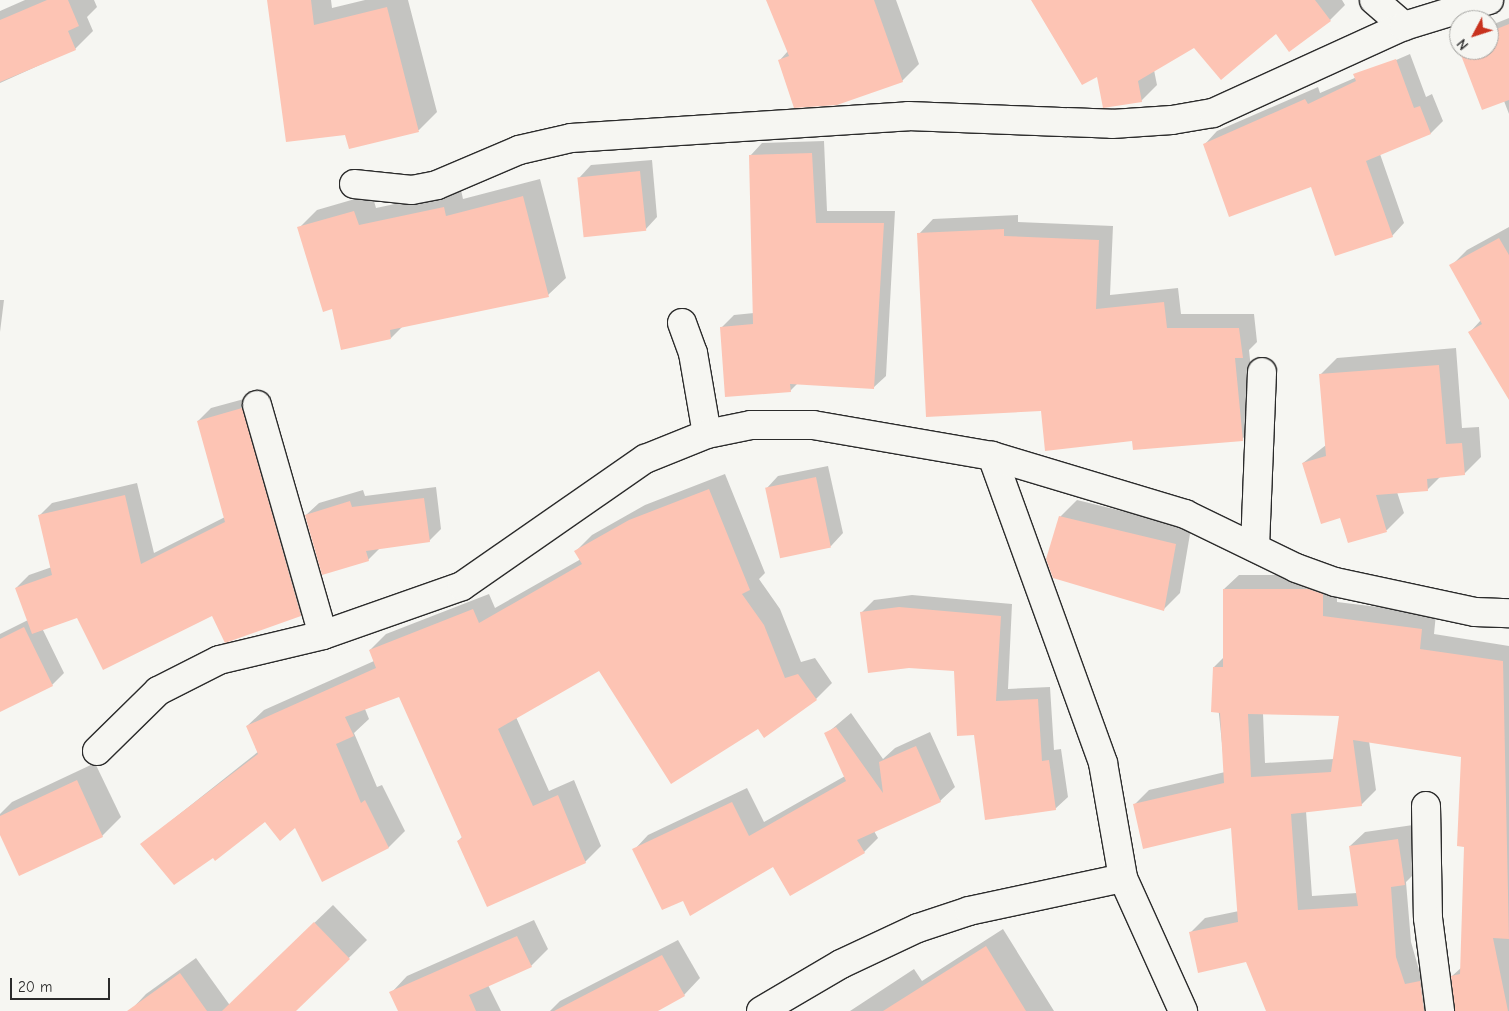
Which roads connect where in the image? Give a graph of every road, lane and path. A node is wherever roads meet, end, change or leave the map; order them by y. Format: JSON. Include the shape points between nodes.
{"nodes":[{"id":1,"x":1374,"y":0,"type":"edge"},
{"id":2,"x":1489,"y":0,"type":"edge"},
{"id":3,"x":1404,"y":26,"type":"junction"},
{"id":4,"x":354,"y":184,"type":"dead end"},
{"id":5,"x":682,"y":323,"type":"dead end"},
{"id":6,"x":1262,"y":372,"type":"dead end"},
{"id":7,"x":257,"y":405,"type":"dead end"},
{"id":8,"x":707,"y":434,"type":"junction"},
{"id":9,"x":992,"y":456,"type":"junction"},
{"id":10,"x":1256,"y":547,"type":"junction"},
{"id":11,"x":1509,"y":613,"type":"edge"},
{"id":12,"x":323,"y":635,"type":"junction"},
{"id":13,"x":97,"y":751,"type":"dead end"},
{"id":14,"x":1426,"y":806,"type":"dead end"},
{"id":15,"x":1123,"y":878,"type":"junction"},
{"id":16,"x":761,"y":1011,"type":"edge"},
{"id":17,"x":1183,"y":1011,"type":"edge"},
{"id":18,"x":1440,"y":1011,"type":"edge"}],
"edges":[{"from":1,"to":3,"type":"street"},
{"from":2,"to":3,"type":"street"},
{"from":3,"to":4,"type":"street","via":[[1262,94],[1213,113],[1172,120],[1112,124],[908,116],[570,138],[519,150],[437,185],[412,190]]},
{"from":5,"to":8,"type":"street","via":[[693,353]]},
{"from":6,"to":10,"type":"street"},
{"from":7,"to":12,"type":"street"},
{"from":8,"to":9,"type":"street","via":[[751,426],[813,425]]},
{"from":8,"to":12,"type":"street","via":[[645,459],[462,586]]},
{"from":9,"to":10,"type":"street","via":[[1186,514]]},
{"from":9,"to":15,"type":"street","via":[[1103,763]]},
{"from":10,"to":11,"type":"street","via":[[1335,582],[1475,612]]},
{"from":12,"to":13,"type":"street","via":[[219,660],[158,692]]},
{"from":14,"to":18,"type":"street","via":[[1428,918]]},
{"from":15,"to":16,"type":"street","via":[[969,911],[918,928],[841,964]]},
{"from":15,"to":17,"type":"street"}]}
